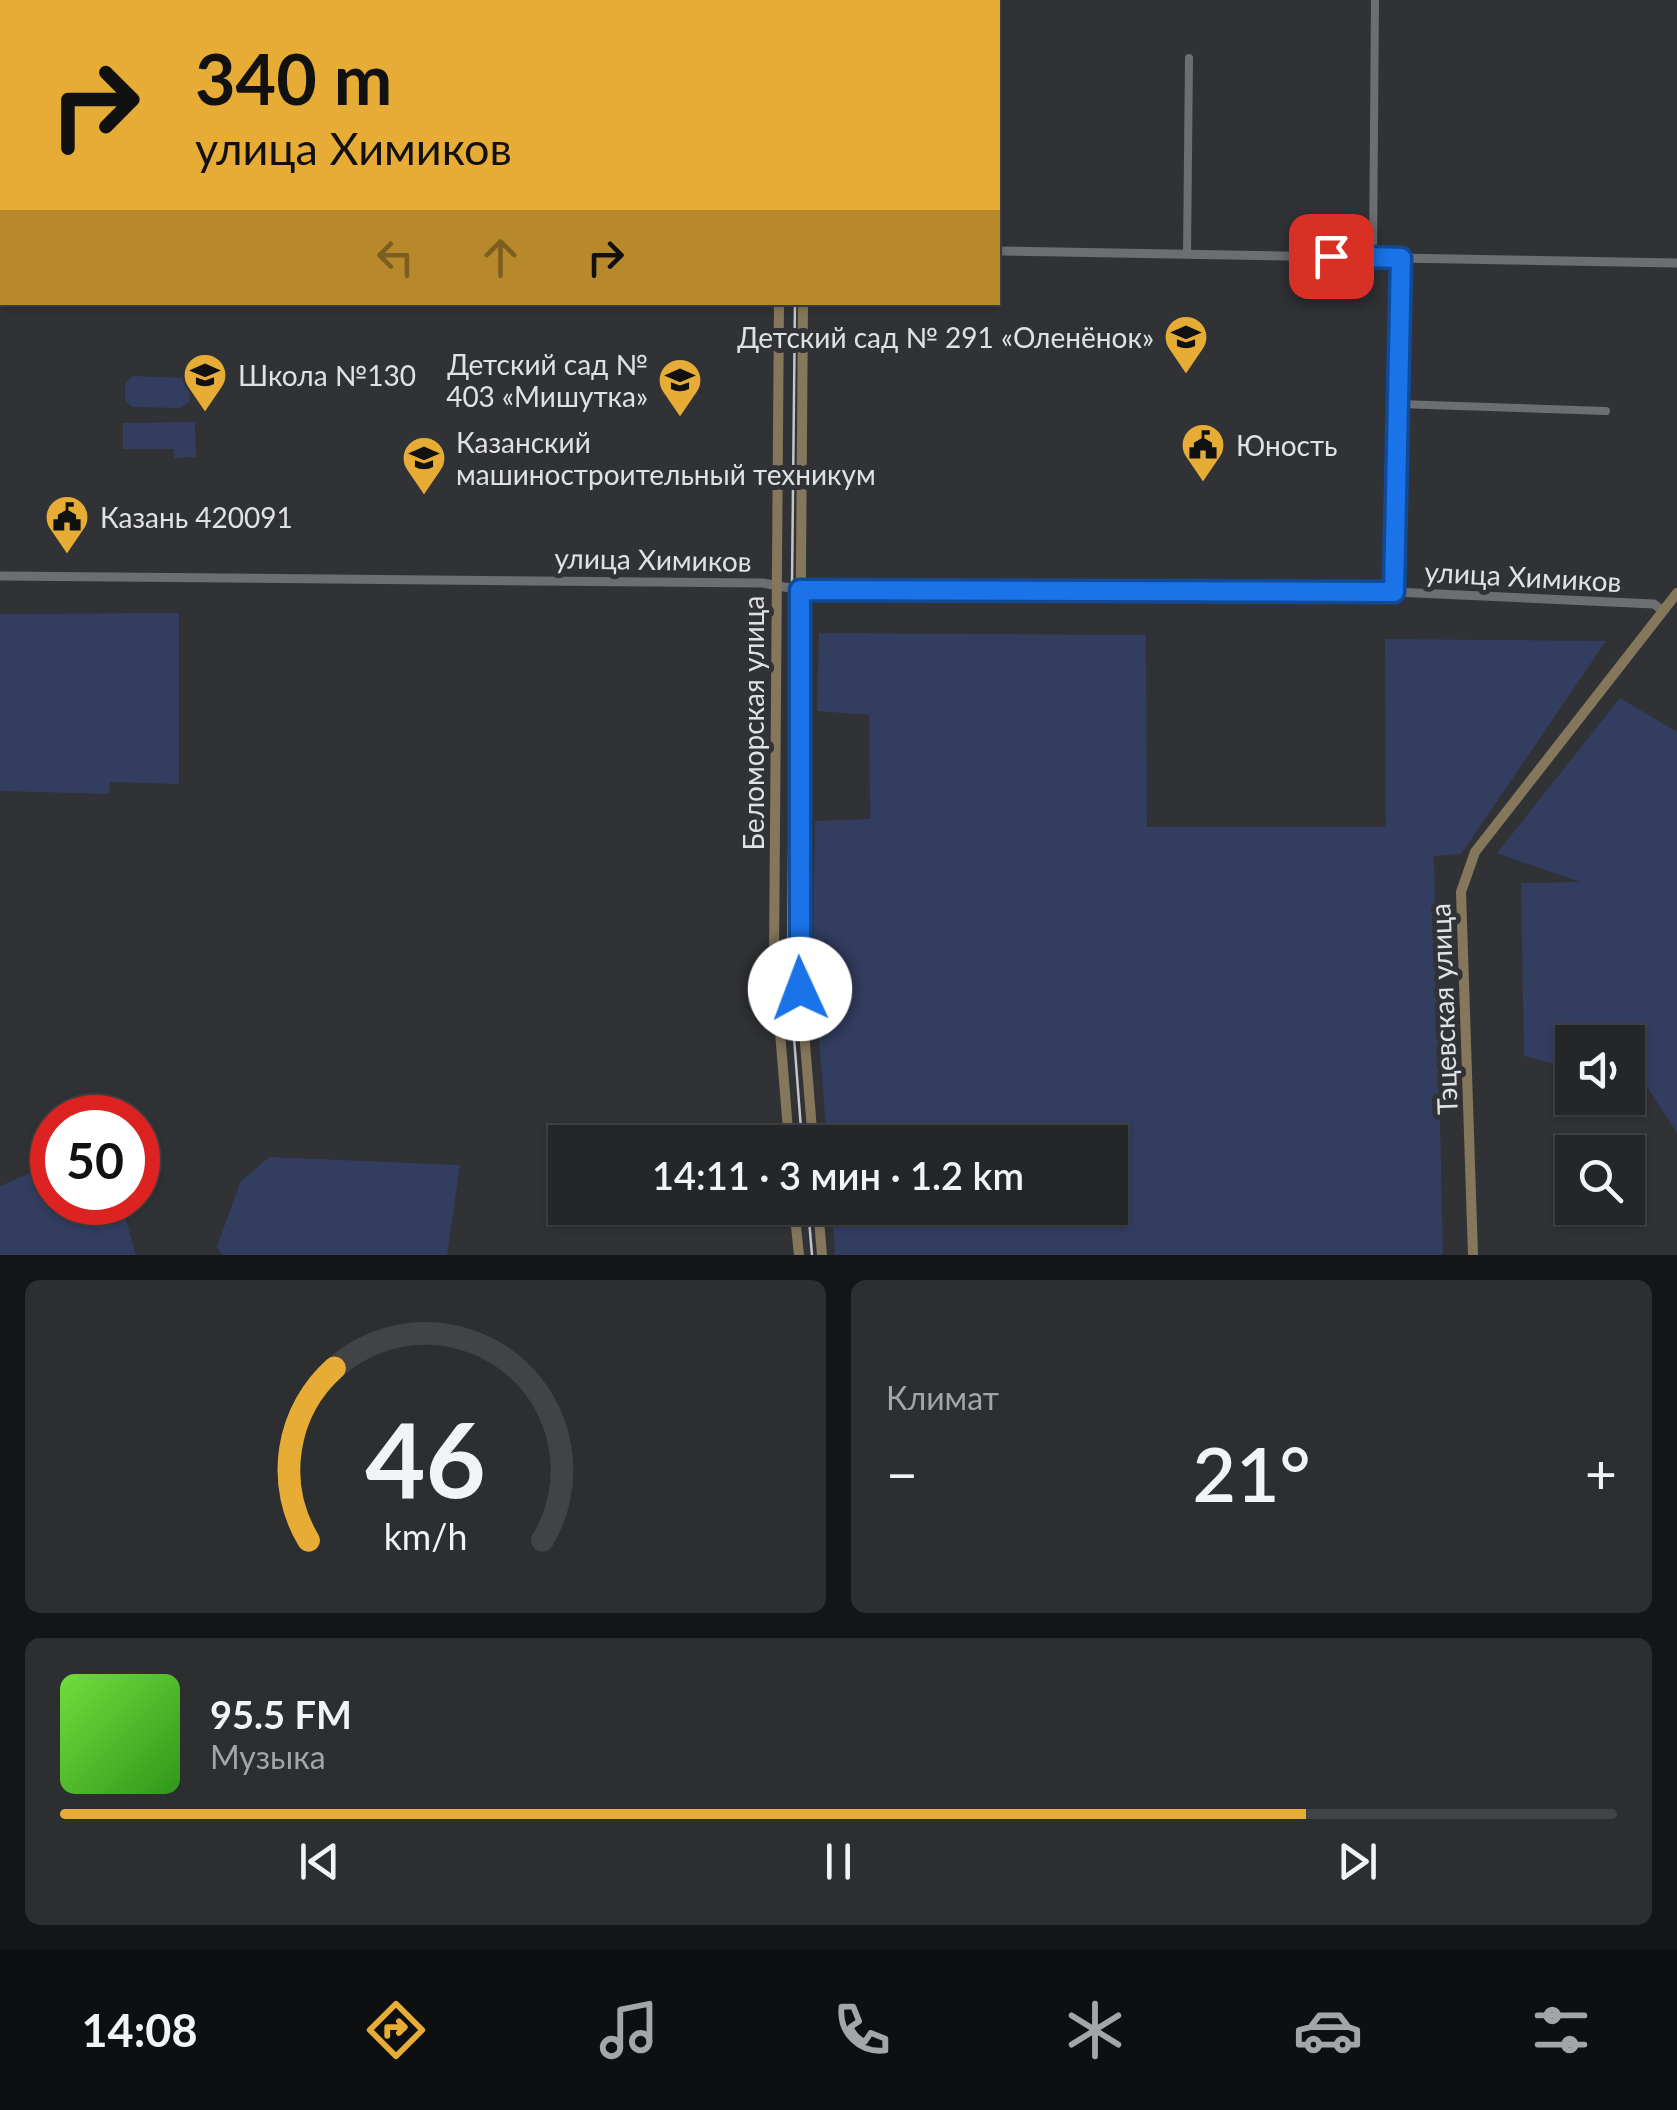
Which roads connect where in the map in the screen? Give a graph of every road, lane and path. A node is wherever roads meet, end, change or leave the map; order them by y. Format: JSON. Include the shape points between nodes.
{"nodes":[{"id":1,"x":1375,"y":0,"type":"edge"},
{"id":2,"x":1189,"y":58,"type":"dead end"},
{"id":3,"x":1000,"y":251,"type":"edge"},
{"id":4,"x":1187,"y":254,"type":"junction"},
{"id":5,"x":1373,"y":258,"type":"junction"},
{"id":6,"x":1401,"y":258,"type":"junction"},
{"id":7,"x":1677,"y":263,"type":"edge"},
{"id":8,"x":779,"y":305,"type":"edge"},
{"id":9,"x":802,"y":305,"type":"edge"},
{"id":10,"x":1398,"y":404,"type":"junction"},
{"id":11,"x":1606,"y":410,"type":"dead end"},
{"id":12,"x":0,"y":576,"type":"edge"},
{"id":13,"x":776,"y":584,"type":"junction"},
{"id":14,"x":800,"y":590,"type":"junction"},
{"id":15,"x":1394,"y":592,"type":"junction"},
{"id":16,"x":1677,"y":593,"type":"edge"},
{"id":17,"x":1663,"y":611,"type":"junction"},
{"id":18,"x":798,"y":958,"type":"junction"},
{"id":19,"x":774,"y":959,"type":"junction"},
{"id":20,"x":787,"y":1125,"type":"edge"},
{"id":21,"x":812,"y":1125,"type":"edge"},
{"id":22,"x":795,"y":1225,"type":"edge"},
{"id":23,"x":819,"y":1225,"type":"edge"},
{"id":24,"x":798,"y":1255,"type":"edge"},
{"id":25,"x":822,"y":1255,"type":"edge"},
{"id":26,"x":1473,"y":1255,"type":"edge"}],
"edges":[{"from":1,"to":5,"type":"street"},
{"from":2,"to":4,"type":"street"},
{"from":3,"to":4,"type":"street"},
{"from":4,"to":5,"type":"street"},
{"from":5,"to":6,"type":"street"},
{"from":6,"to":7,"type":"street"},
{"from":6,"to":10,"type":"street"},
{"from":8,"to":13,"type":"main road","name":"Беломорская улица"},
{"from":9,"to":14,"type":"main road","name":"Беломорская улица"},
{"from":10,"to":11,"type":"street"},
{"from":10,"to":15,"type":"street"},
{"from":12,"to":13,"type":"street","name":"улица Химиков"},
{"from":13,"to":14,"type":"street","name":"улица Химиков"},
{"from":13,"to":19,"type":"main road","name":"Беломорская улица"},
{"from":14,"to":15,"type":"street","name":"улица Химиков"},
{"from":14,"to":18,"type":"main road","name":"Беломорская улица"},
{"from":15,"to":17,"type":"street","name":"улица Химиков","via":[[1654,604]]},
{"from":16,"to":17,"type":"main road","name":"Тэцевская улица"},
{"from":17,"to":26,"type":"main road","name":"Тэцевская улица","via":[[1475,852],[1460,892]]},
{"from":18,"to":19,"type":"main road"},
{"from":18,"to":21,"type":"main road","name":"Беломорская улица"},
{"from":19,"to":20,"type":"main road","name":"Беломорская улица"},
{"from":22,"to":24,"type":"main road"},
{"from":23,"to":25,"type":"main road"}]}
